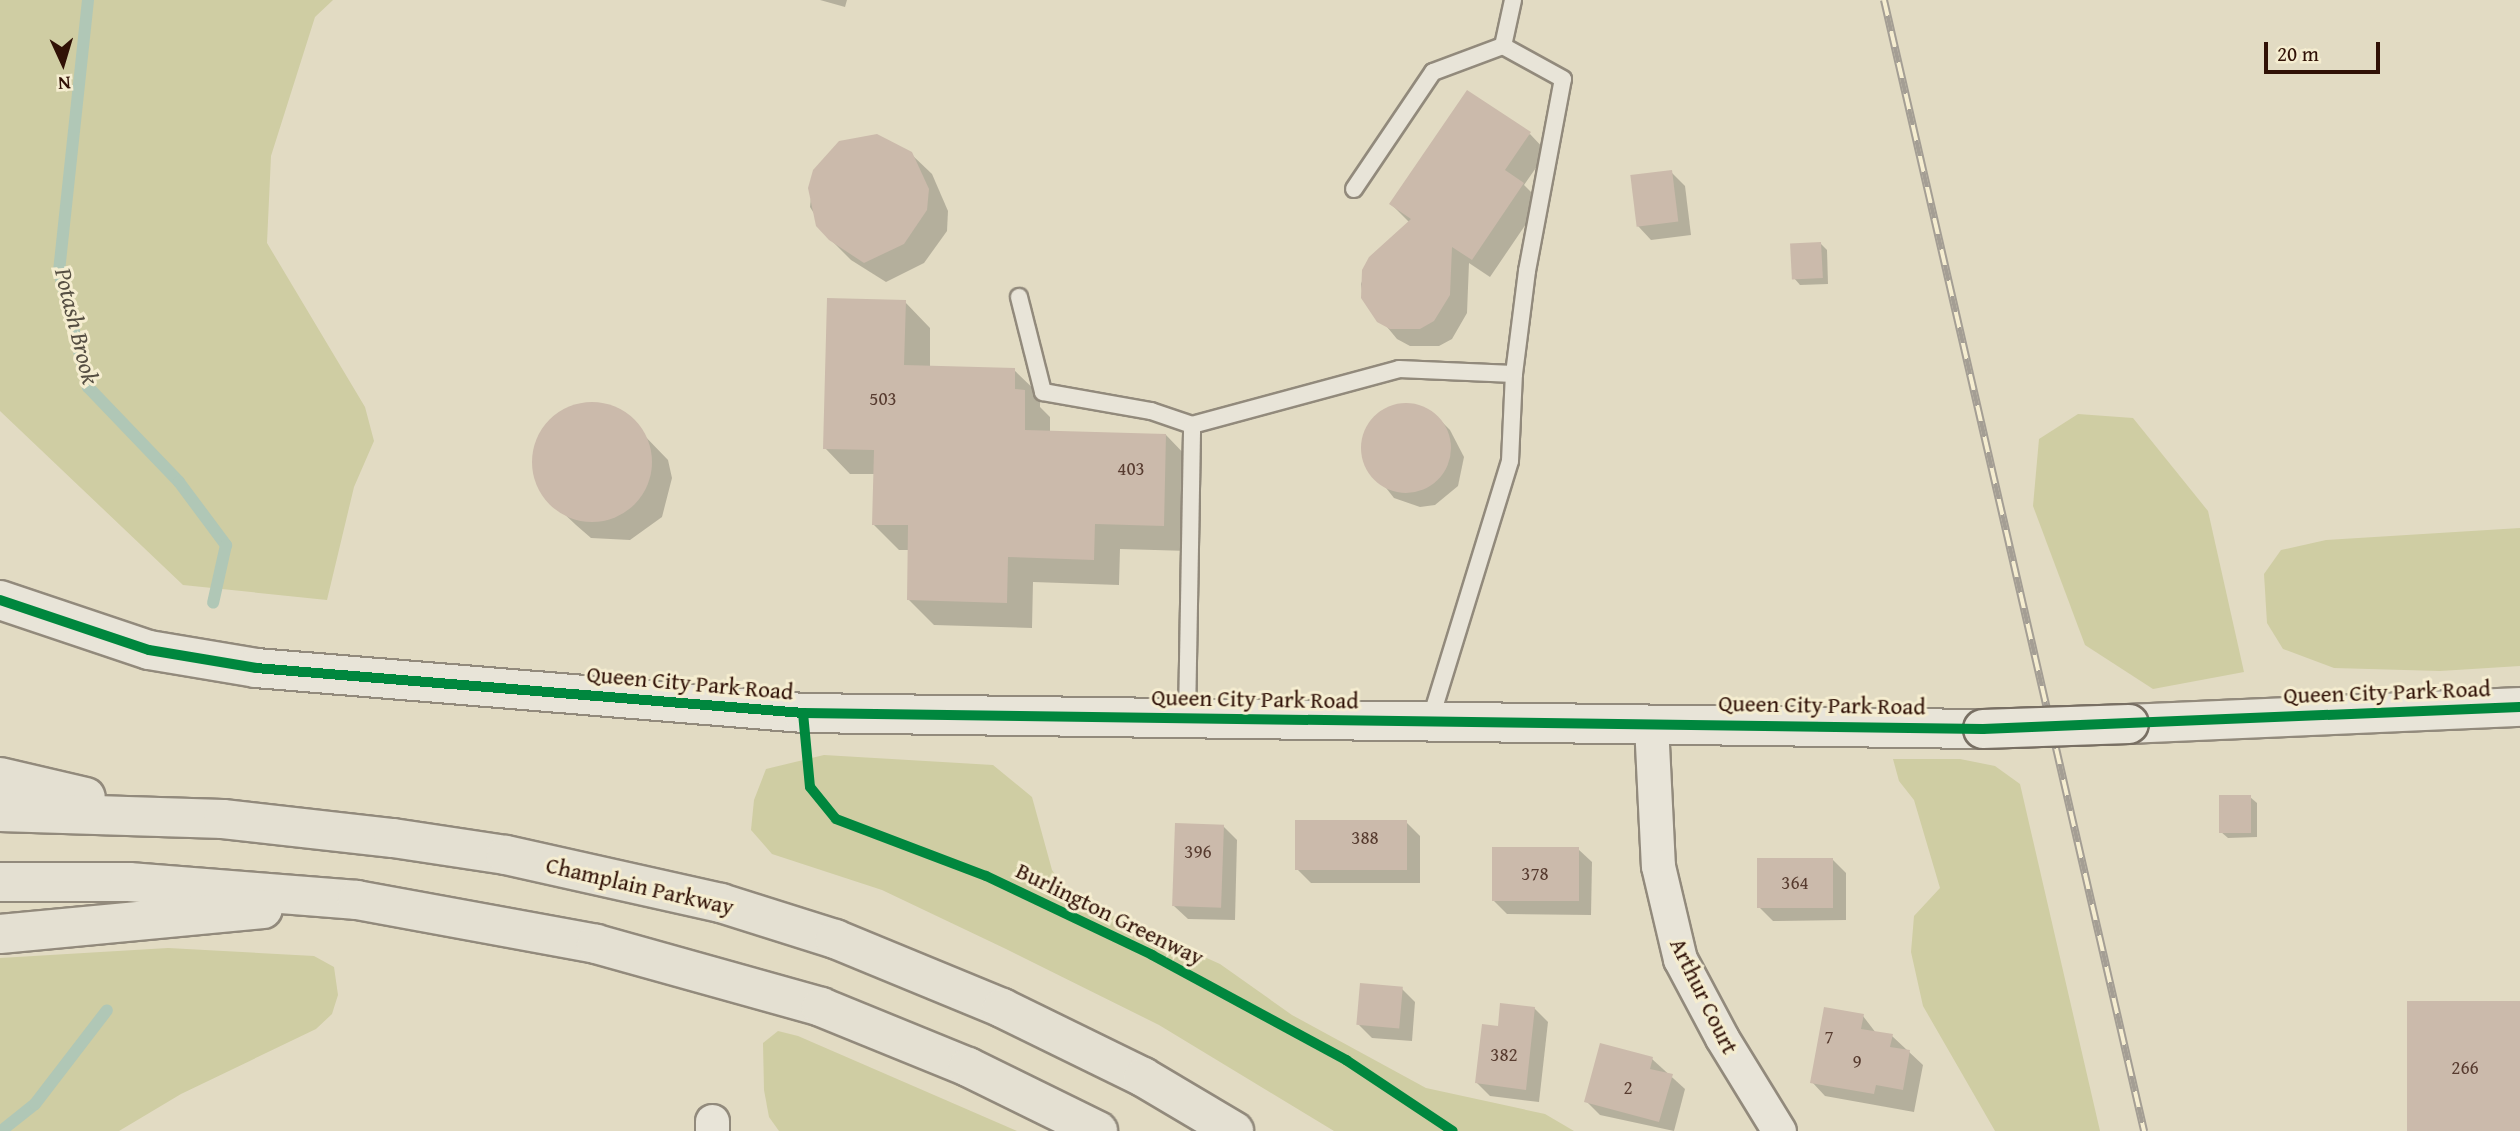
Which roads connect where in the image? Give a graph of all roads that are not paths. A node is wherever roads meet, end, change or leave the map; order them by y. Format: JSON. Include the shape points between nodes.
{"nodes":[{"id":1,"x":1513,"y":0,"type":"edge"},
{"id":2,"x":1503,"y":46,"type":"junction"},
{"id":3,"x":1354,"y":189,"type":"dead end"},
{"id":4,"x":1019,"y":297,"type":"dead end"},
{"id":5,"x":1514,"y":374,"type":"junction"},
{"id":6,"x":1192,"y":425,"type":"junction"},
{"id":7,"x":0,"y":600,"type":"edge"},
{"id":8,"x":2520,"y":707,"type":"edge"},
{"id":9,"x":1187,"y":719,"type":"junction"},
{"id":10,"x":1430,"y":721,"type":"junction"},
{"id":11,"x":1651,"y":724,"type":"junction"},
{"id":12,"x":0,"y":777,"type":"edge"},
{"id":13,"x":0,"y":812,"type":"edge"},
{"id":14,"x":223,"y":819,"type":"junction"},
{"id":15,"x":0,"y":881,"type":"edge"},
{"id":16,"x":357,"y":900,"type":"junction"},
{"id":17,"x":0,"y":934,"type":"edge"},
{"id":18,"x":1098,"y":1131,"type":"edge"},
{"id":19,"x":1234,"y":1131,"type":"edge"},
{"id":20,"x":1779,"y":1131,"type":"edge"}],
"edges":[{"from":1,"to":2,"type":"lane"},
{"from":2,"to":3,"type":"lane","via":[[1433,72]]},
{"from":2,"to":5,"type":"lane","via":[[1563,79]]},
{"from":4,"to":6,"type":"lane","via":[[1043,392],[1151,411]]},
{"from":5,"to":6,"type":"lane","via":[[1399,369]]},
{"from":5,"to":10,"type":"lane","via":[[1510,461]]},
{"from":6,"to":9,"type":"lane"},
{"from":7,"to":9,"type":"street","name":"Queen City Park Road","via":[[149,650],[302,672],[803,713]]},
{"from":8,"to":11,"type":"street","name":"Queen City Park Road","bridge":true,"via":[[1983,729]]},
{"from":9,"to":10,"type":"street","name":"Queen City Park Road"},
{"from":10,"to":11,"type":"street","name":"Queen City Park Road"},
{"from":11,"to":20,"type":"street","name":"Arthur Court","via":[[1658,866],[1680,959],[1721,1038]]},
{"from":12,"to":14,"type":"main road"},
{"from":13,"to":14,"type":"main road","name":"Champlain Parkway"},
{"from":14,"to":19,"type":"main road","name":"Champlain Parkway","via":[[506,855],[721,903],[835,939],[1002,1008],[1143,1077]]},
{"from":15,"to":16,"type":"main road","via":[[129,882]]},
{"from":16,"to":17,"type":"main road"},
{"from":16,"to":18,"type":"main road","via":[[596,944],[785,996],[968,1067]]}]}
